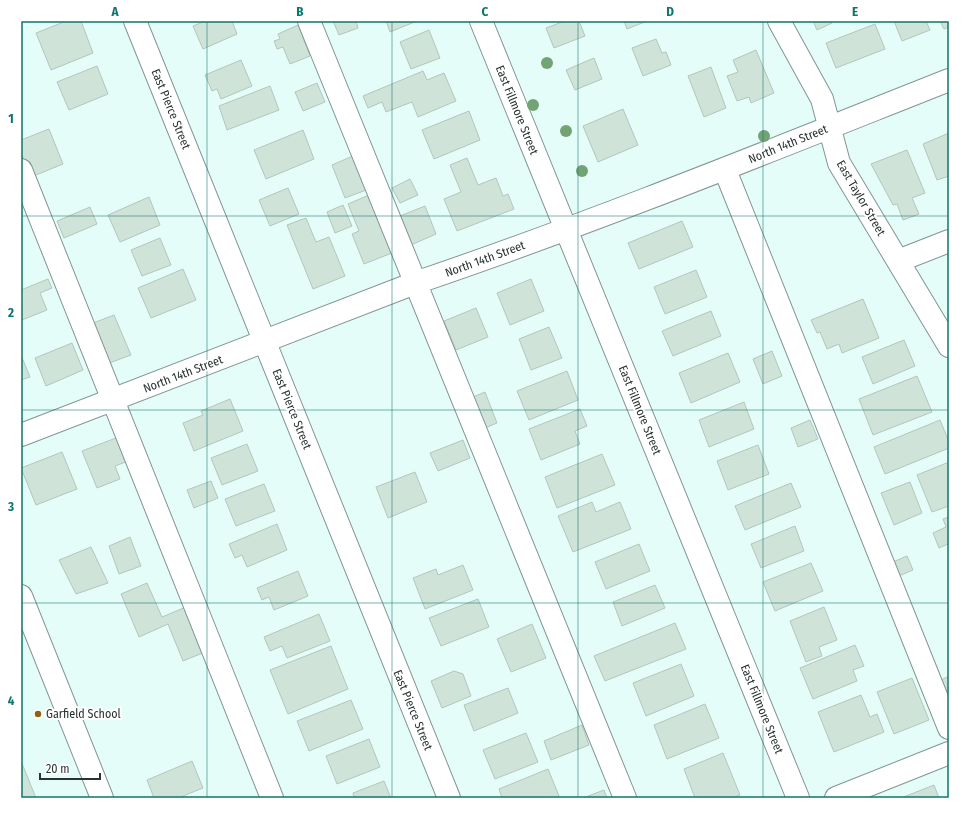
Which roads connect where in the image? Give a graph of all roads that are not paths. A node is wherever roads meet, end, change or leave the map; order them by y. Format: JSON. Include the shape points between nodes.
{"nodes":[{"id":1,"x":135,"y":21,"type":"edge"},
{"id":2,"x":309,"y":21,"type":"edge"},
{"id":3,"x":481,"y":21,"type":"edge"},
{"id":4,"x":779,"y":21,"type":"edge"},
{"id":5,"x":949,"y":80,"type":"edge"},
{"id":6,"x":829,"y":127,"type":"junction"},
{"id":7,"x":21,"y":170,"type":"edge"},
{"id":8,"x":724,"y":170,"type":"junction"},
{"id":9,"x":566,"y":229,"type":"junction"},
{"id":10,"x":949,"y":241,"type":"edge"},
{"id":11,"x":898,"y":261,"type":"junction"},
{"id":12,"x":415,"y":283,"type":"junction"},
{"id":13,"x":265,"y":342,"type":"junction"},
{"id":14,"x":949,"y":346,"type":"edge"},
{"id":15,"x":114,"y":400,"type":"junction"},
{"id":16,"x":21,"y":435,"type":"edge"},
{"id":17,"x":21,"y":596,"type":"edge"},
{"id":18,"x":949,"y":728,"type":"edge"},
{"id":19,"x":949,"y":753,"type":"edge"},
{"id":20,"x":102,"y":798,"type":"edge"},
{"id":21,"x":272,"y":798,"type":"edge"},
{"id":22,"x":449,"y":798,"type":"edge"},
{"id":23,"x":624,"y":798,"type":"edge"},
{"id":24,"x":798,"y":798,"type":"edge"},
{"id":25,"x":836,"y":798,"type":"edge"}],
"edges":[{"from":1,"to":13,"type":"street","name":"East Pierce Street"},
{"from":2,"to":12,"type":"street"},
{"from":3,"to":9,"type":"street","name":"East Fillmore Street"},
{"from":4,"to":6,"type":"street","name":"East Taylor Street","via":[[822,99]]},
{"from":5,"to":6,"type":"street","name":"North 14th Street"},
{"from":6,"to":8,"type":"street","name":"North 14th Street"},
{"from":6,"to":11,"type":"street","name":"East Taylor Street","via":[[839,163]]},
{"from":7,"to":15,"type":"street"},
{"from":8,"to":9,"type":"street","name":"North 14th Street"},
{"from":8,"to":18,"type":"street"},
{"from":9,"to":12,"type":"street","name":"North 14th Street"},
{"from":9,"to":24,"type":"street","name":"East Fillmore Street"},
{"from":10,"to":11,"type":"street"},
{"from":11,"to":14,"type":"street","name":"East Taylor Street"},
{"from":12,"to":13,"type":"street","name":"North 14th Street"},
{"from":12,"to":23,"type":"street"},
{"from":13,"to":15,"type":"street","name":"North 14th Street"},
{"from":13,"to":22,"type":"street","name":"East Pierce Street"},
{"from":15,"to":16,"type":"street","name":"North 14th Street"},
{"from":15,"to":21,"type":"street"},
{"from":17,"to":20,"type":"street"},
{"from":19,"to":25,"type":"street"}]}
